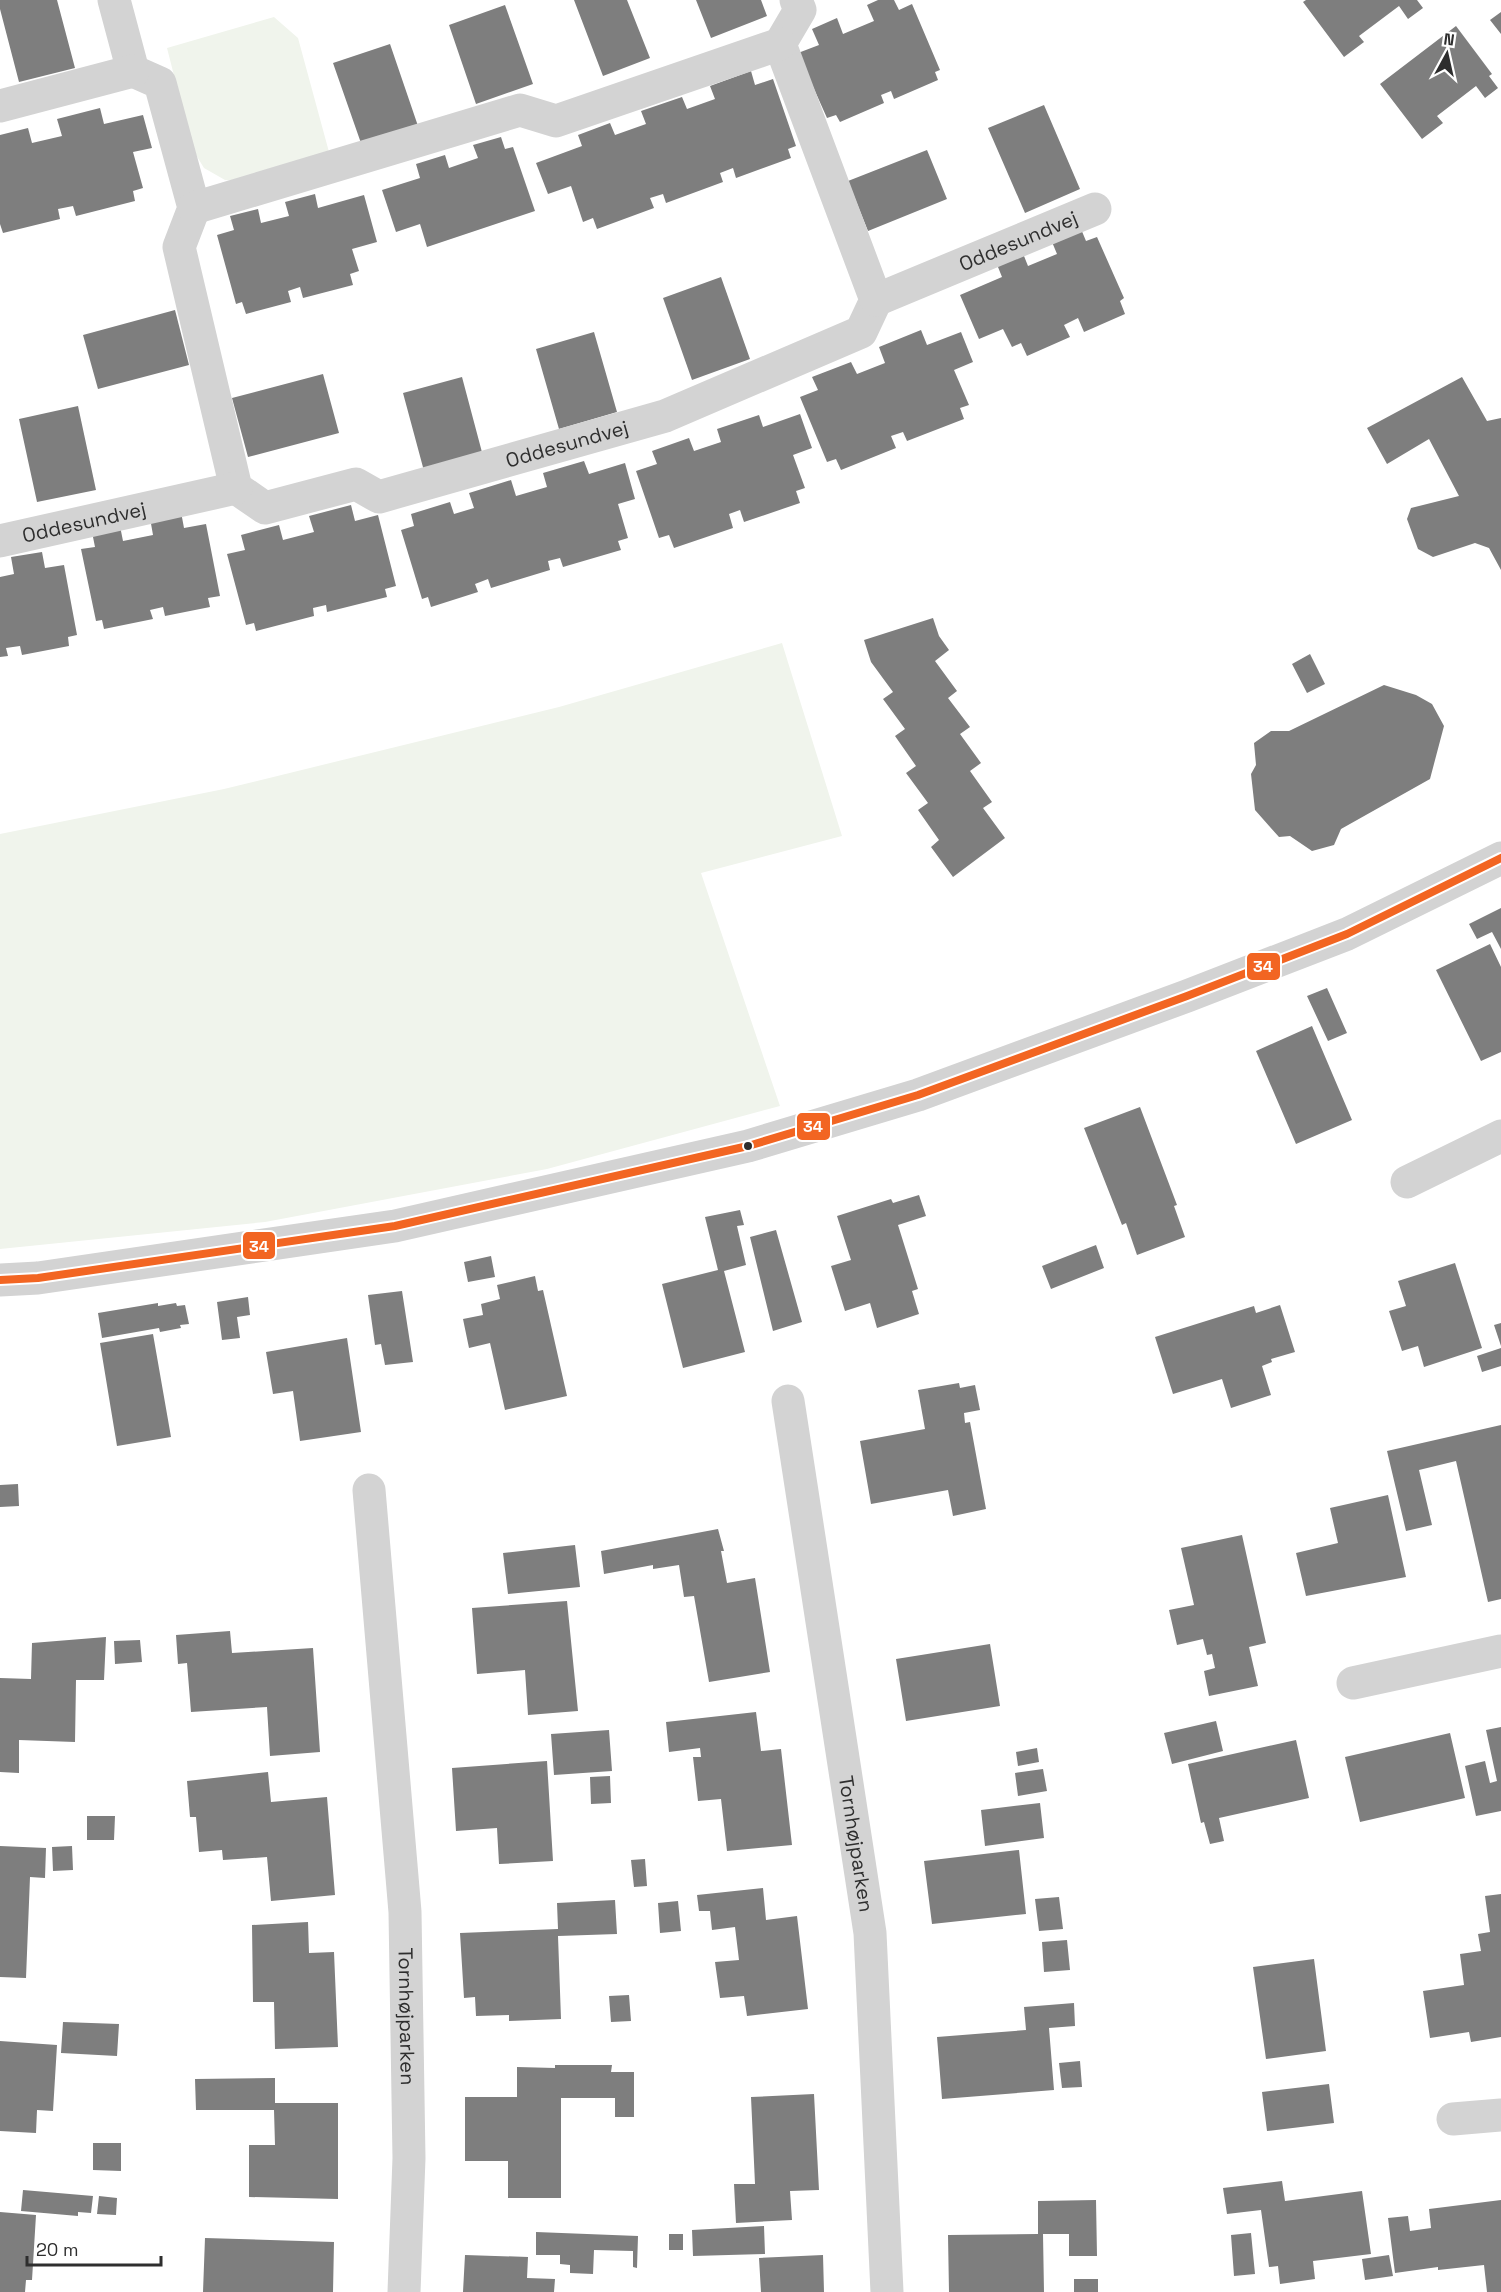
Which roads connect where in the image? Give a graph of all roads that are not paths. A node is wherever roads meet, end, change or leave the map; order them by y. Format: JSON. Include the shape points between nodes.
{"nodes":[{"id":1,"x":114,"y":0,"type":"edge"},
{"id":2,"x":796,"y":0,"type":"edge"},
{"id":3,"x":780,"y":44,"type":"junction"},
{"id":4,"x":133,"y":71,"type":"junction"},
{"id":5,"x":0,"y":106,"type":"edge"},
{"id":6,"x":194,"y":208,"type":"junction"},
{"id":7,"x":1095,"y":210,"type":"dead end"},
{"id":8,"x":876,"y":300,"type":"junction"},
{"id":9,"x":236,"y":488,"type":"junction"},
{"id":10,"x":0,"y":541,"type":"edge"},
{"id":11,"x":1501,"y":858,"type":"edge"},
{"id":12,"x":1501,"y":1136,"type":"edge"},
{"id":13,"x":1407,"y":1182,"type":"dead end"},
{"id":14,"x":0,"y":1280,"type":"edge"},
{"id":15,"x":788,"y":1401,"type":"dead end"},
{"id":16,"x":369,"y":1490,"type":"dead end"},
{"id":17,"x":1501,"y":1651,"type":"edge"},
{"id":18,"x":1353,"y":1683,"type":"dead end"},
{"id":19,"x":1501,"y":2115,"type":"edge"},
{"id":20,"x":1453,"y":2119,"type":"dead end"},
{"id":21,"x":404,"y":2292,"type":"edge"},
{"id":22,"x":887,"y":2292,"type":"edge"}],
"edges":[{"from":1,"to":4,"type":"street"},
{"from":2,"to":3,"type":"street","via":[[800,10]]},
{"from":3,"to":6,"type":"street","via":[[556,121],[520,110]]},
{"from":3,"to":8,"type":"street"},
{"from":4,"to":5,"type":"street"},
{"from":4,"to":6,"type":"street","via":[[160,83]]},
{"from":6,"to":9,"type":"street","via":[[179,247]]},
{"from":7,"to":8,"type":"street","name":"Oddesundvej"},
{"from":8,"to":9,"type":"street","name":"Oddesundvej","via":[[861,332],[665,416],[379,497],[356,484],[265,508]]},
{"from":9,"to":10,"type":"street","name":"Oddesundvej"},
{"from":11,"to":14,"type":"street","via":[[1347,934],[918,1095],[748,1146],[395,1226],[38,1278]]},
{"from":12,"to":13,"type":"street"},
{"from":15,"to":22,"type":"street","name":"Tornhøjparken","via":[[870,1933]]},
{"from":16,"to":21,"type":"street","name":"Tornhøjparken","via":[[405,1912],[409,2158]]},
{"from":17,"to":18,"type":"street"},
{"from":19,"to":20,"type":"street"}]}
